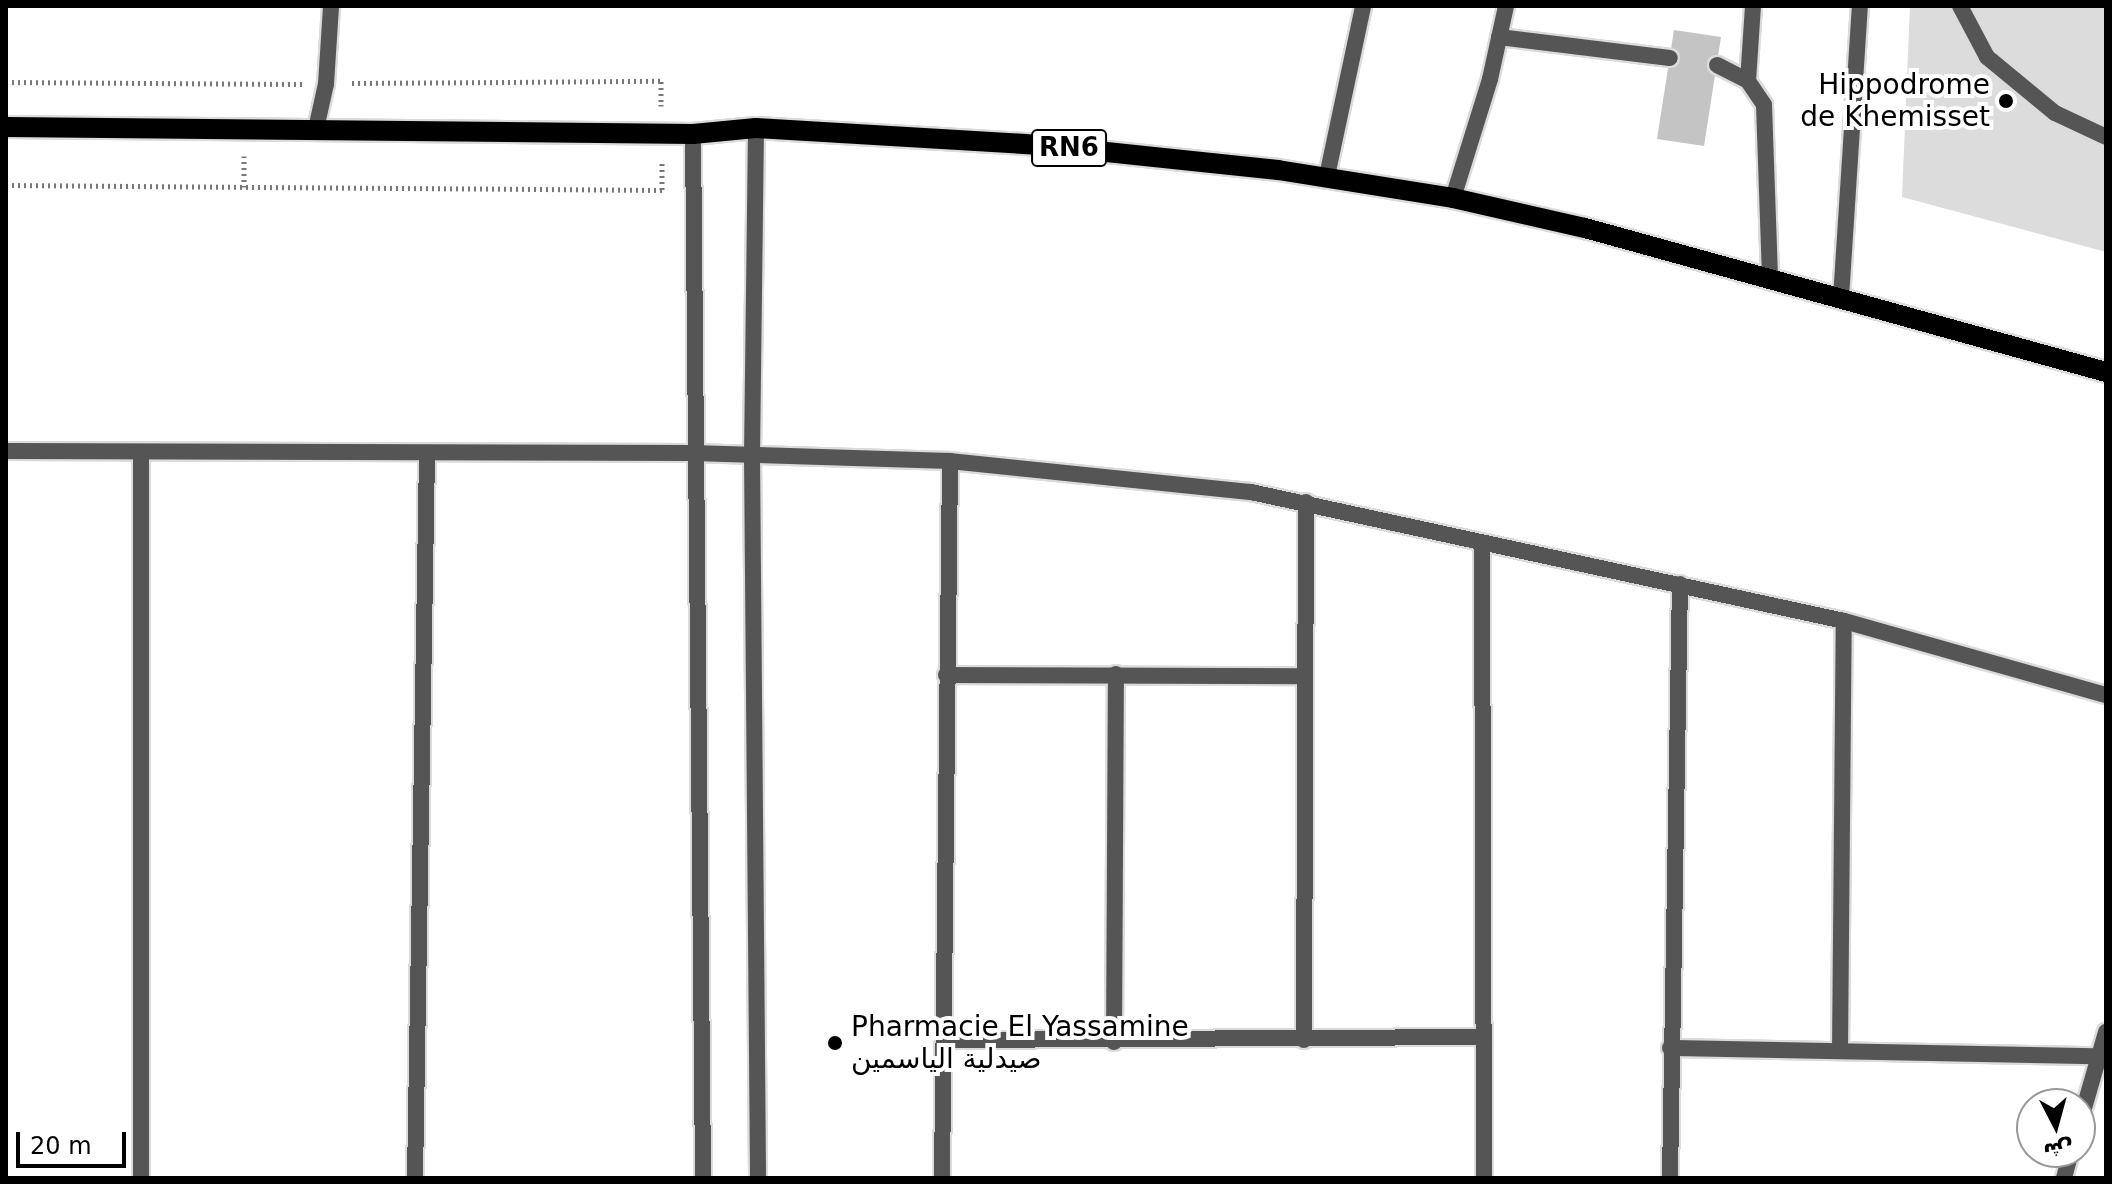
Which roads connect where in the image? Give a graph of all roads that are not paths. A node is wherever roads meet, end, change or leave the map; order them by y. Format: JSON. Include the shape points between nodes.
{"nodes":[{"id":1,"x":331,"y":6,"type":"edge"},
{"id":2,"x":1363,"y":6,"type":"edge"},
{"id":3,"x":1506,"y":6,"type":"edge"},
{"id":4,"x":1753,"y":6,"type":"edge"},
{"id":5,"x":1860,"y":6,"type":"edge"},
{"id":6,"x":1960,"y":6,"type":"edge"},
{"id":7,"x":1499,"y":37,"type":"junction"},
{"id":8,"x":1670,"y":58,"type":"dead end"},
{"id":9,"x":1717,"y":65,"type":"dead end"},
{"id":10,"x":1748,"y":81,"type":"junction"},
{"id":11,"x":6,"y":127,"type":"edge"},
{"id":12,"x":756,"y":128,"type":"junction"},
{"id":13,"x":316,"y":129,"type":"junction"},
{"id":14,"x":693,"y":134,"type":"junction"},
{"id":15,"x":2106,"y":137,"type":"edge"},
{"id":16,"x":1327,"y":176,"type":"junction"},
{"id":17,"x":1453,"y":198,"type":"junction"},
{"id":18,"x":1770,"y":278,"type":"junction"},
{"id":19,"x":1841,"y":298,"type":"junction"},
{"id":20,"x":2106,"y":372,"type":"edge"},
{"id":21,"x":6,"y":451,"type":"edge"},
{"id":22,"x":141,"y":453,"type":"junction"},
{"id":23,"x":693,"y":453,"type":"junction"},
{"id":24,"x":427,"y":454,"type":"junction"},
{"id":25,"x":752,"y":456,"type":"junction"},
{"id":26,"x":950,"y":461,"type":"junction"},
{"id":27,"x":1306,"y":502,"type":"junction"},
{"id":28,"x":1482,"y":544,"type":"junction"},
{"id":29,"x":1680,"y":584,"type":"junction"},
{"id":30,"x":1844,"y":621,"type":"junction"},
{"id":31,"x":1116,"y":674,"type":"junction"},
{"id":32,"x":946,"y":675,"type":"junction"},
{"id":33,"x":1303,"y":676,"type":"junction"},
{"id":34,"x":2106,"y":695,"type":"edge"},
{"id":35,"x":2106,"y":1032,"type":"edge"},
{"id":36,"x":1484,"y":1037,"type":"junction"},
{"id":37,"x":948,"y":1040,"type":"junction"},
{"id":38,"x":1304,"y":1040,"type":"junction"},
{"id":39,"x":1114,"y":1042,"type":"junction"},
{"id":40,"x":1670,"y":1048,"type":"junction"},
{"id":41,"x":1840,"y":1050,"type":"junction"},
{"id":42,"x":2100,"y":1056,"type":"junction"},
{"id":43,"x":2090,"y":1088,"type":"edge"},
{"id":44,"x":141,"y":1178,"type":"edge"},
{"id":45,"x":415,"y":1178,"type":"edge"},
{"id":46,"x":703,"y":1178,"type":"edge"},
{"id":47,"x":758,"y":1178,"type":"edge"},
{"id":48,"x":942,"y":1178,"type":"edge"},
{"id":49,"x":1484,"y":1178,"type":"edge"},
{"id":50,"x":1670,"y":1178,"type":"edge"}],
"edges":[{"from":1,"to":13,"type":"street","via":[[326,84]]},
{"from":2,"to":16,"type":"street"},
{"from":3,"to":7,"type":"street"},
{"from":4,"to":10,"type":"street"},
{"from":5,"to":19,"type":"street"},
{"from":6,"to":15,"type":"street","via":[[1987,57],[2055,113]]},
{"from":7,"to":8,"type":"street"},
{"from":7,"to":17,"type":"street"},
{"from":9,"to":10,"type":"street"},
{"from":10,"to":18,"type":"street","via":[[1768,121]]},
{"from":11,"to":13,"type":"main road","number":"RN6"},
{"from":12,"to":14,"type":"main road","number":"RN6"},
{"from":12,"to":16,"type":"main road","number":"RN6","via":[[1040,145]]},
{"from":12,"to":25,"type":"street"},
{"from":13,"to":14,"type":"main road","number":"RN6"},
{"from":14,"to":23,"type":"street"},
{"from":16,"to":17,"type":"main road","number":"RN6"},
{"from":17,"to":18,"type":"main road","number":"RN6"},
{"from":18,"to":19,"type":"main road","number":"RN6"},
{"from":19,"to":20,"type":"main road","number":"RN6"},
{"from":21,"to":22,"type":"street"},
{"from":22,"to":24,"type":"street"},
{"from":22,"to":44,"type":"street"},
{"from":23,"to":24,"type":"street"},
{"from":23,"to":25,"type":"street"},
{"from":23,"to":46,"type":"street"},
{"from":24,"to":45,"type":"street"},
{"from":25,"to":26,"type":"street"},
{"from":25,"to":47,"type":"street"},
{"from":26,"to":27,"type":"street"},
{"from":26,"to":32,"type":"street"},
{"from":27,"to":28,"type":"street"},
{"from":27,"to":33,"type":"street"},
{"from":28,"to":29,"type":"street"},
{"from":28,"to":36,"type":"street"},
{"from":29,"to":30,"type":"street"},
{"from":29,"to":40,"type":"street"},
{"from":30,"to":34,"type":"street"},
{"from":30,"to":41,"type":"street"},
{"from":31,"to":32,"type":"street"},
{"from":31,"to":33,"type":"street"},
{"from":31,"to":39,"type":"street"},
{"from":32,"to":37,"type":"street"},
{"from":33,"to":38,"type":"street"},
{"from":35,"to":42,"type":"street"},
{"from":36,"to":38,"type":"street"},
{"from":36,"to":49,"type":"street"},
{"from":37,"to":39,"type":"street"},
{"from":37,"to":48,"type":"street"},
{"from":38,"to":39,"type":"street"},
{"from":40,"to":41,"type":"street"},
{"from":40,"to":50,"type":"street"},
{"from":41,"to":42,"type":"street"},
{"from":42,"to":43,"type":"street"}]}
